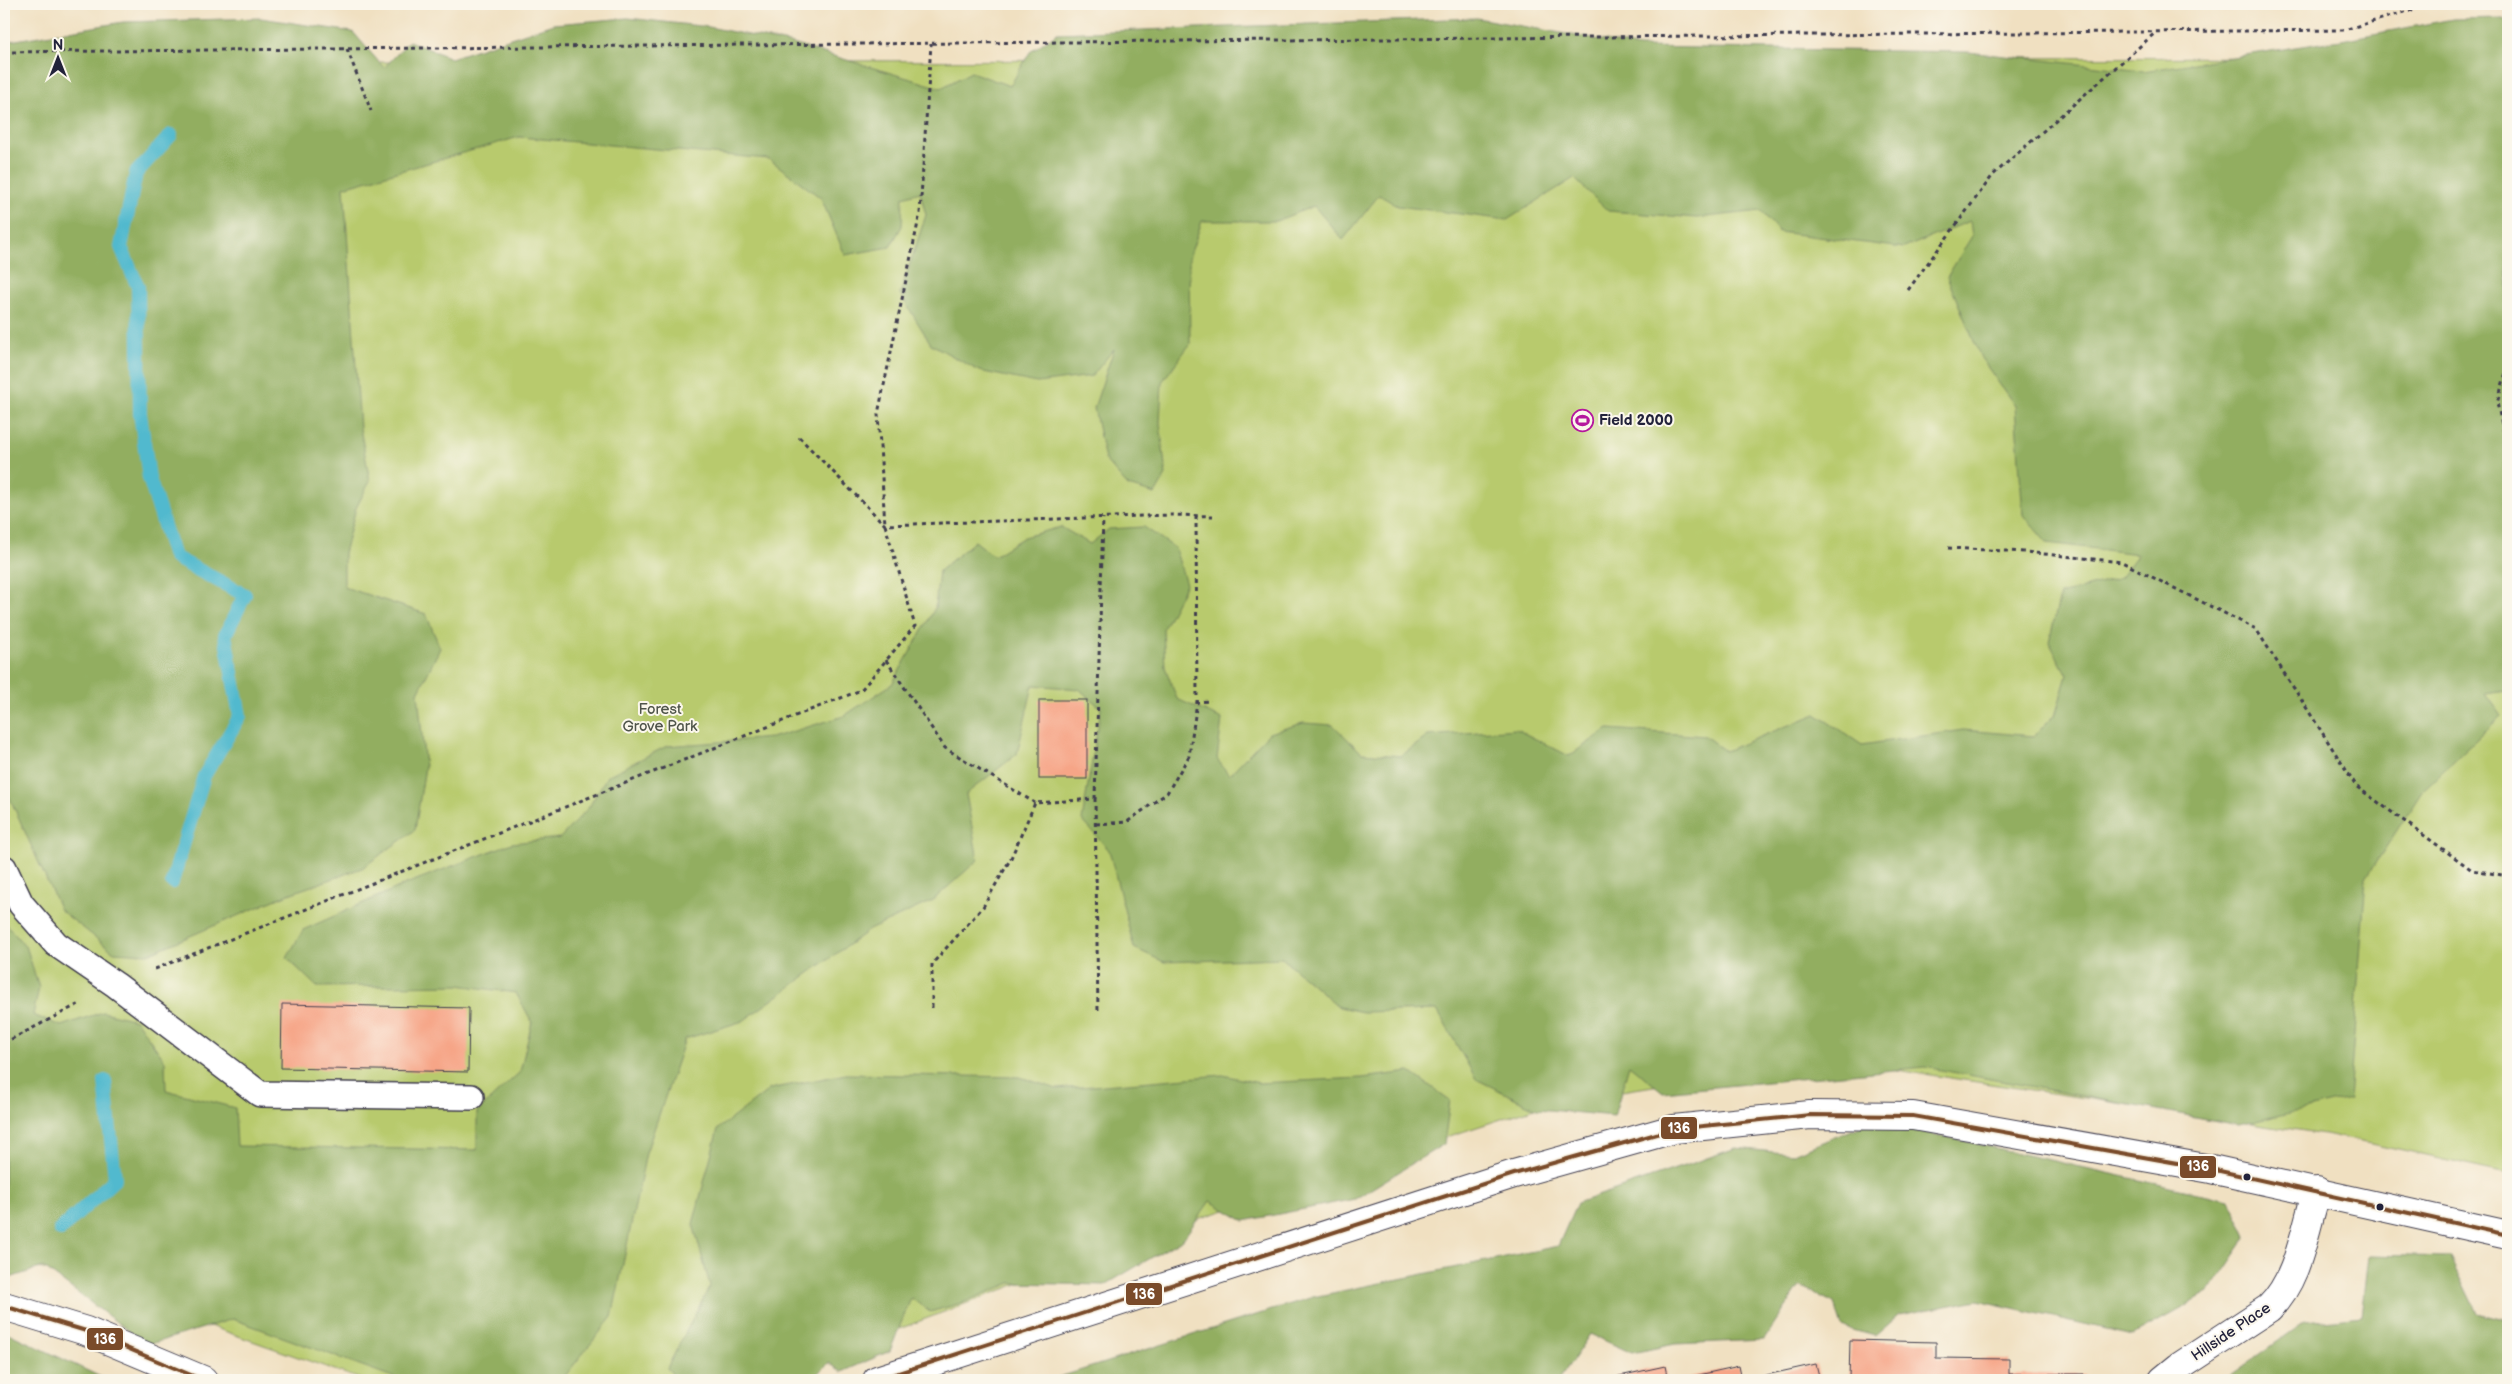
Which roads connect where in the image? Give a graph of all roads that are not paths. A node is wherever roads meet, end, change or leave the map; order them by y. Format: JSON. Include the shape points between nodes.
{"nodes":[{"id":1,"x":4,"y":868,"type":"edge"},
{"id":2,"x":471,"y":1097,"type":"dead end"},
{"id":3,"x":2316,"y":1192,"type":"junction"},
{"id":4,"x":2508,"y":1235,"type":"edge"},
{"id":5,"x":4,"y":1306,"type":"edge"},
{"id":6,"x":203,"y":1380,"type":"edge"},
{"id":7,"x":877,"y":1380,"type":"edge"},
{"id":8,"x":2163,"y":1380,"type":"edge"}],
"edges":[{"from":1,"to":2,"type":"lane","via":[[21,904],[56,944],[116,985],[260,1094]]},
{"from":3,"to":4,"type":"street"},
{"from":3,"to":7,"type":"street","via":[[2211,1168],[1913,1116],[1810,1114],[1674,1129],[1514,1174]]},
{"from":3,"to":8,"type":"street","name":"Hillside Place","via":[[2295,1268],[2279,1299]]},
{"from":5,"to":6,"type":"street","via":[[86,1331]]}]}
